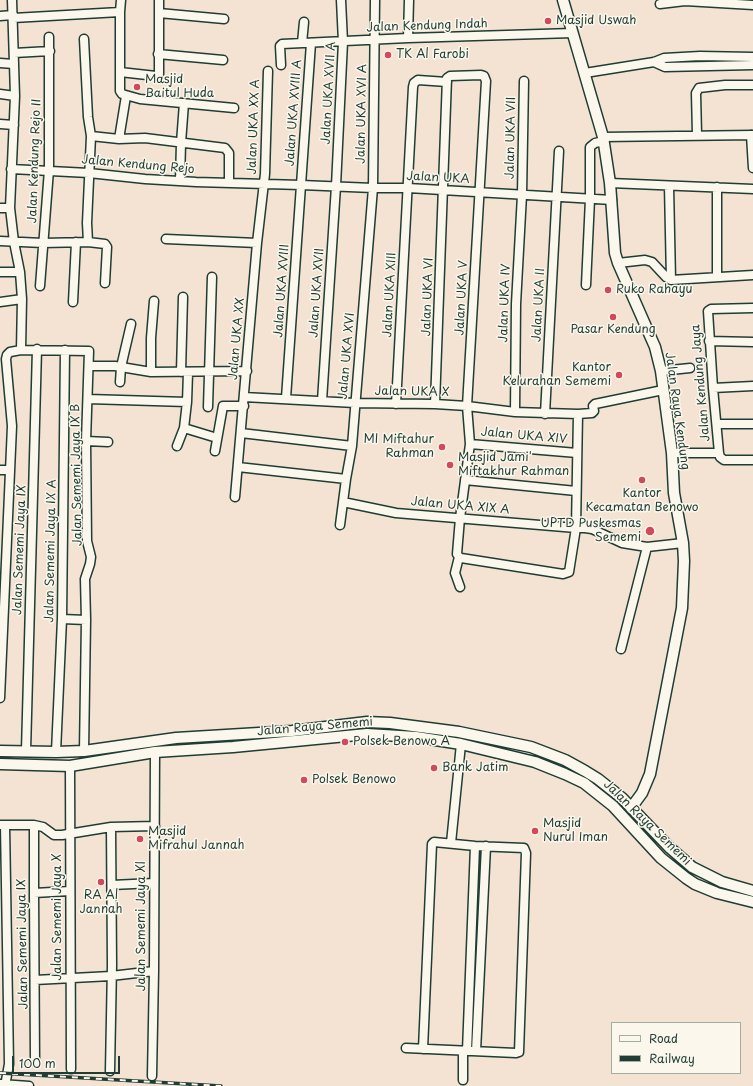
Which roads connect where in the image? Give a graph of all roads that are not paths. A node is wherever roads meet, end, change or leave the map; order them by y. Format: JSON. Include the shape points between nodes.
{"nodes":[{"id":1,"x":12,"y":0,"type":"edge"},
{"id":2,"x":122,"y":0,"type":"edge"},
{"id":3,"x":159,"y":0,"type":"edge"},
{"id":4,"x":341,"y":0,"type":"edge"},
{"id":5,"x":375,"y":0,"type":"edge"},
{"id":6,"x":409,"y":0,"type":"edge"},
{"id":7,"x":563,"y":0,"type":"edge"},
{"id":8,"x":686,"y":1,"type":"edge"},
{"id":9,"x":733,"y":2,"type":"edge"},
{"id":10,"x":660,"y":4,"type":"dead end"},
{"id":11,"x":753,"y":5,"type":"edge"},
{"id":12,"x":120,"y":12,"type":"junction"},
{"id":13,"x":159,"y":13,"type":"junction"},
{"id":14,"x":0,"y":16,"type":"edge"},
{"id":15,"x":13,"y":17,"type":"junction"},
{"id":16,"x":224,"y":18,"type":"dead end"},
{"id":17,"x":304,"y":22,"type":"dead end"},
{"id":18,"x":573,"y":34,"type":"junction"},
{"id":19,"x":49,"y":37,"type":"dead end"},
{"id":20,"x":408,"y":38,"type":"junction"},
{"id":21,"x":84,"y":39,"type":"dead end"},
{"id":22,"x":375,"y":40,"type":"junction"},
{"id":23,"x":343,"y":42,"type":"junction"},
{"id":24,"x":307,"y":43,"type":"junction"},
{"id":25,"x":50,"y":51,"type":"junction"},
{"id":26,"x":14,"y":54,"type":"junction"},
{"id":27,"x":158,"y":54,"type":"junction"},
{"id":28,"x":223,"y":60,"type":"dead end"},
{"id":29,"x":750,"y":61,"type":"edge"},
{"id":30,"x":0,"y":63,"type":"edge"},
{"id":31,"x":14,"y":64,"type":"junction"},
{"id":32,"x":280,"y":65,"type":"dead end"},
{"id":33,"x":268,"y":71,"type":"dead end"},
{"id":34,"x":120,"y":72,"type":"junction"},
{"id":35,"x":585,"y":73,"type":"junction"},
{"id":36,"x":447,"y":80,"type":"junction"},
{"id":37,"x":524,"y":82,"type":"dead end"},
{"id":38,"x":753,"y":85,"type":"edge"},
{"id":39,"x":0,"y":94,"type":"edge"},
{"id":40,"x":15,"y":96,"type":"junction"},
{"id":41,"x":126,"y":96,"type":"junction"},
{"id":42,"x":184,"y":103,"type":"junction"},
{"id":43,"x":234,"y":108,"type":"dead end"},
{"id":44,"x":0,"y":124,"type":"edge"},
{"id":45,"x":14,"y":126,"type":"junction"},
{"id":46,"x":697,"y":135,"type":"junction"},
{"id":47,"x":752,"y":135,"type":"edge"},
{"id":48,"x":91,"y":136,"type":"junction"},
{"id":49,"x":119,"y":139,"type":"junction"},
{"id":50,"x":603,"y":139,"type":"junction"},
{"id":51,"x":181,"y":143,"type":"junction"},
{"id":52,"x":559,"y":151,"type":"dead end"},
{"id":53,"x":753,"y":168,"type":"edge"},
{"id":54,"x":11,"y":169,"type":"junction"},
{"id":55,"x":49,"y":170,"type":"junction"},
{"id":56,"x":89,"y":173,"type":"junction"},
{"id":57,"x":180,"y":181,"type":"junction"},
{"id":58,"x":229,"y":182,"type":"junction"},
{"id":59,"x":610,"y":183,"type":"junction"},
{"id":60,"x":264,"y":184,"type":"junction"},
{"id":61,"x":301,"y":184,"type":"junction"},
{"id":62,"x":336,"y":186,"type":"junction"},
{"id":63,"x":669,"y":186,"type":"junction"},
{"id":64,"x":717,"y":187,"type":"junction"},
{"id":65,"x":373,"y":188,"type":"junction"},
{"id":66,"x":408,"y":188,"type":"junction"},
{"id":67,"x":753,"y":189,"type":"edge"},
{"id":68,"x":444,"y":190,"type":"junction"},
{"id":69,"x":480,"y":192,"type":"junction"},
{"id":70,"x":522,"y":195,"type":"junction"},
{"id":71,"x":556,"y":197,"type":"junction"},
{"id":72,"x":590,"y":199,"type":"junction"},
{"id":73,"x":612,"y":200,"type":"junction"},
{"id":74,"x":0,"y":208,"type":"edge"},
{"id":75,"x":10,"y":208,"type":"junction"},
{"id":76,"x":166,"y":238,"type":"dead end"},
{"id":77,"x":0,"y":241,"type":"edge"},
{"id":78,"x":14,"y":242,"type":"junction"},
{"id":79,"x":76,"y":242,"type":"junction"},
{"id":80,"x":88,"y":242,"type":"junction"},
{"id":81,"x":43,"y":243,"type":"junction"},
{"id":82,"x":257,"y":243,"type":"junction"},
{"id":83,"x":618,"y":263,"type":"junction"},
{"id":84,"x":0,"y":272,"type":"edge"},
{"id":85,"x":20,"y":272,"type":"junction"},
{"id":86,"x":753,"y":275,"type":"edge"},
{"id":87,"x":212,"y":277,"type":"dead end"},
{"id":88,"x":717,"y":277,"type":"junction"},
{"id":89,"x":671,"y":280,"type":"junction"},
{"id":90,"x":105,"y":283,"type":"dead end"},
{"id":91,"x":586,"y":285,"type":"dead end"},
{"id":92,"x":40,"y":286,"type":"dead end"},
{"id":93,"x":183,"y":297,"type":"dead end"},
{"id":94,"x":22,"y":299,"type":"junction"},
{"id":95,"x":73,"y":302,"type":"dead end"},
{"id":96,"x":154,"y":302,"type":"dead end"},
{"id":97,"x":0,"y":303,"type":"edge"},
{"id":98,"x":753,"y":308,"type":"edge"},
{"id":99,"x":131,"y":324,"type":"dead end"},
{"id":100,"x":709,"y":341,"type":"junction"},
{"id":101,"x":753,"y":342,"type":"edge"},
{"id":102,"x":21,"y":350,"type":"junction"},
{"id":103,"x":37,"y":350,"type":"junction"},
{"id":104,"x":65,"y":350,"type":"junction"},
{"id":105,"x":90,"y":366,"type":"junction"},
{"id":106,"x":123,"y":368,"type":"junction"},
{"id":107,"x":690,"y":368,"type":"dead end"},
{"id":108,"x":209,"y":371,"type":"junction"},
{"id":109,"x":247,"y":371,"type":"junction"},
{"id":110,"x":661,"y":371,"type":"junction"},
{"id":111,"x":151,"y":372,"type":"junction"},
{"id":112,"x":184,"y":372,"type":"junction"},
{"id":113,"x":120,"y":382,"type":"dead end"},
{"id":114,"x":753,"y":386,"type":"edge"},
{"id":115,"x":713,"y":388,"type":"junction"},
{"id":116,"x":662,"y":390,"type":"junction"},
{"id":117,"x":244,"y":397,"type":"junction"},
{"id":118,"x":286,"y":398,"type":"junction"},
{"id":119,"x":88,"y":399,"type":"junction"},
{"id":120,"x":322,"y":401,"type":"junction"},
{"id":121,"x":187,"y":402,"type":"junction"},
{"id":122,"x":355,"y":403,"type":"junction"},
{"id":123,"x":396,"y":404,"type":"junction"},
{"id":124,"x":435,"y":404,"type":"junction"},
{"id":125,"x":244,"y":406,"type":"junction"},
{"id":126,"x":467,"y":406,"type":"junction"},
{"id":127,"x":208,"y":407,"type":"dead end"},
{"id":128,"x":514,"y":412,"type":"junction"},
{"id":129,"x":545,"y":414,"type":"junction"},
{"id":130,"x":578,"y":414,"type":"junction"},
{"id":131,"x":717,"y":424,"type":"junction"},
{"id":132,"x":753,"y":424,"type":"edge"},
{"id":133,"x":184,"y":428,"type":"junction"},
{"id":134,"x":241,"y":433,"type":"junction"},
{"id":135,"x":217,"y":438,"type":"junction"},
{"id":136,"x":86,"y":441,"type":"junction"},
{"id":137,"x":108,"y":442,"type":"dead end"},
{"id":138,"x":470,"y":444,"type":"junction"},
{"id":139,"x":177,"y":446,"type":"dead end"},
{"id":140,"x":352,"y":446,"type":"junction"},
{"id":141,"x":215,"y":451,"type":"dead end"},
{"id":142,"x":577,"y":453,"type":"junction"},
{"id":143,"x":672,"y":453,"type":"junction"},
{"id":144,"x":719,"y":453,"type":"junction"},
{"id":145,"x":753,"y":460,"type":"edge"},
{"id":146,"x":238,"y":467,"type":"junction"},
{"id":147,"x":0,"y":470,"type":"edge"},
{"id":148,"x":10,"y":470,"type":"junction"},
{"id":149,"x":346,"y":479,"type":"junction"},
{"id":150,"x":465,"y":480,"type":"junction"},
{"id":151,"x":576,"y":491,"type":"junction"},
{"id":152,"x":235,"y":497,"type":"dead end"},
{"id":153,"x":343,"y":502,"type":"junction"},
{"id":154,"x":460,"y":518,"type":"junction"},
{"id":155,"x":340,"y":525,"type":"dead end"},
{"id":156,"x":576,"y":528,"type":"junction"},
{"id":157,"x":683,"y":543,"type":"junction"},
{"id":158,"x":646,"y":547,"type":"junction"},
{"id":159,"x":459,"y":557,"type":"junction"},
{"id":160,"x":460,"y":588,"type":"dead end"},
{"id":161,"x":62,"y":619,"type":"junction"},
{"id":162,"x":86,"y":620,"type":"junction"},
{"id":163,"x":621,"y":649,"type":"dead end"},
{"id":164,"x":0,"y":698,"type":"edge"},
{"id":165,"x":418,"y":726,"type":"junction"},
{"id":166,"x":416,"y":737,"type":"junction"},
{"id":167,"x":461,"y":744,"type":"junction"},
{"id":168,"x":84,"y":750,"type":"junction"},
{"id":169,"x":0,"y":751,"type":"edge"},
{"id":170,"x":26,"y":752,"type":"junction"},
{"id":171,"x":56,"y":752,"type":"junction"},
{"id":172,"x":155,"y":752,"type":"junction"},
{"id":173,"x":0,"y":764,"type":"edge"},
{"id":174,"x":70,"y":766,"type":"junction"},
{"id":175,"x":631,"y":808,"type":"junction"},
{"id":176,"x":3,"y":825,"type":"edge"},
{"id":177,"x":34,"y":825,"type":"junction"},
{"id":178,"x":154,"y":826,"type":"junction"},
{"id":179,"x":111,"y":827,"type":"junction"},
{"id":180,"x":70,"y":833,"type":"junction"},
{"id":181,"x":451,"y":843,"type":"junction"},
{"id":182,"x":475,"y":846,"type":"junction"},
{"id":183,"x":486,"y":846,"type":"junction"},
{"id":184,"x":154,"y":883,"type":"junction"},
{"id":185,"x":112,"y":885,"type":"junction"},
{"id":186,"x":70,"y":891,"type":"junction"},
{"id":187,"x":753,"y":891,"type":"edge"},
{"id":188,"x":34,"y":893,"type":"junction"},
{"id":189,"x":753,"y":902,"type":"edge"},
{"id":190,"x":482,"y":942,"type":"junction"},
{"id":191,"x":472,"y":943,"type":"junction"},
{"id":192,"x":154,"y":971,"type":"junction"},
{"id":193,"x":111,"y":976,"type":"junction"},
{"id":194,"x":70,"y":978,"type":"junction"},
{"id":195,"x":35,"y":980,"type":"junction"},
{"id":196,"x":406,"y":1048,"type":"dead end"},
{"id":197,"x":423,"y":1049,"type":"junction"},
{"id":198,"x":465,"y":1051,"type":"junction"},
{"id":199,"x":476,"y":1051,"type":"junction"},
{"id":200,"x":35,"y":1062,"type":"dead end"},
{"id":201,"x":71,"y":1069,"type":"dead end"},
{"id":202,"x":110,"y":1071,"type":"dead end"},
{"id":203,"x":152,"y":1076,"type":"dead end"},
{"id":204,"x":463,"y":1080,"type":"dead end"},
{"id":205,"x":3,"y":1085,"type":"edge"},
{"id":206,"x":29,"y":1086,"type":"edge"}],
"edges":[{"from":1,"to":15,"type":"street"},
{"from":2,"to":12,"type":"street"},
{"from":3,"to":13,"type":"street"},
{"from":4,"to":23,"type":"street","name":"Jalan UKA XVII A"},
{"from":5,"to":22,"type":"street","name":"Jalan UKA XVI A"},
{"from":6,"to":20,"type":"street"},
{"from":7,"to":18,"type":"main road","name":"Jalan Raya Kendung"},
{"from":8,"to":9,"type":"street"},
{"from":8,"to":10,"type":"street"},
{"from":9,"to":11,"type":"street"},
{"from":12,"to":15,"type":"street"},
{"from":12,"to":34,"type":"street"},
{"from":13,"to":16,"type":"street"},
{"from":13,"to":27,"type":"street"},
{"from":14,"to":15,"type":"street"},
{"from":15,"to":26,"type":"street"},
{"from":17,"to":24,"type":"street","name":"Jalan UKA XVIII A"},
{"from":18,"to":20,"type":"street","name":"Jalan Kendung Indah"},
{"from":18,"to":35,"type":"main road","name":"Jalan Raya Kendung"},
{"from":19,"to":25,"type":"street","name":"Jalan Kendung Rejo II"},
{"from":20,"to":22,"type":"street","name":"Jalan Kendung Indah"},
{"from":21,"to":48,"type":"street"},
{"from":22,"to":23,"type":"street","name":"Jalan Kendung Indah"},
{"from":22,"to":65,"type":"street","name":"Jalan UKA XVI A"},
{"from":23,"to":24,"type":"street","name":"Jalan Kendung Indah"},
{"from":23,"to":62,"type":"street","name":"Jalan UKA XVII A"},
{"from":24,"to":32,"type":"street","name":"Jalan Kendung Indah","via":[[281,44]]},
{"from":24,"to":61,"type":"street","name":"Jalan UKA XVIII A"},
{"from":25,"to":26,"type":"street"},
{"from":25,"to":55,"type":"street","name":"Jalan Kendung Rejo II"},
{"from":26,"to":31,"type":"street"},
{"from":27,"to":28,"type":"street"},
{"from":27,"to":34,"type":"street","via":[[159,74],[156,76]]},
{"from":29,"to":35,"type":"street","via":[[700,56],[664,58],[654,62]]},
{"from":30,"to":31,"type":"street"},
{"from":31,"to":40,"type":"street"},
{"from":33,"to":60,"type":"street","name":"Jalan UKA XX A"},
{"from":34,"to":41,"type":"street","via":[[120,91]]},
{"from":35,"to":50,"type":"main road","name":"Jalan Raya Kendung"},
{"from":36,"to":66,"type":"street","name":"Jalan UKA XIII","via":[[418,80],[414,83]]},
{"from":36,"to":68,"type":"street","name":"Jalan UKA VI"},
{"from":36,"to":69,"type":"street","name":"Jalan UKA V","via":[[450,76],[481,75],[486,81]]},
{"from":37,"to":70,"type":"street","name":"Jalan UKA VII"},
{"from":38,"to":46,"type":"street","via":[[699,88],[696,93]]},
{"from":39,"to":40,"type":"street"},
{"from":40,"to":45,"type":"street"},
{"from":41,"to":42,"type":"street"},
{"from":41,"to":49,"type":"street"},
{"from":42,"to":43,"type":"street"},
{"from":42,"to":51,"type":"street"},
{"from":44,"to":45,"type":"street"},
{"from":45,"to":54,"type":"street"},
{"from":46,"to":47,"type":"street"},
{"from":46,"to":50,"type":"street"},
{"from":47,"to":53,"type":"street"},
{"from":48,"to":49,"type":"street"},
{"from":48,"to":56,"type":"street"},
{"from":49,"to":51,"type":"street","via":[[145,138]]},
{"from":50,"to":59,"type":"main road","name":"Jalan Raya Kendung"},
{"from":50,"to":72,"type":"street","via":[[590,147]]},
{"from":51,"to":57,"type":"street"},
{"from":51,"to":58,"type":"street","via":[[226,150],[229,153]]},
{"from":52,"to":71,"type":"street","name":"Jalan UKA II"},
{"from":54,"to":55,"type":"street","name":"Jalan Kendung Rejo"},
{"from":54,"to":75,"type":"street"},
{"from":55,"to":56,"type":"street","name":"Jalan Kendung Rejo"},
{"from":55,"to":81,"type":"street","name":"Jalan Kendung Rejo II"},
{"from":56,"to":57,"type":"street","name":"Jalan Kendung Rejo"},
{"from":56,"to":80,"type":"street"},
{"from":57,"to":58,"type":"street","name":"Jalan Kendung Rejo"},
{"from":58,"to":60,"type":"street","name":"Jalan Kendung Rejo"},
{"from":59,"to":63,"type":"street"},
{"from":59,"to":73,"type":"main road","name":"Jalan Raya Kendung"},
{"from":60,"to":61,"type":"street","name":"Jalan UKA"},
{"from":60,"to":82,"type":"street","name":"Jalan UKA XX"},
{"from":61,"to":62,"type":"street","name":"Jalan UKA"},
{"from":61,"to":118,"type":"street","name":"Jalan UKA XVIII"},
{"from":62,"to":65,"type":"street","name":"Jalan UKA"},
{"from":62,"to":120,"type":"street","name":"Jalan UKA XVII"},
{"from":63,"to":64,"type":"street"},
{"from":63,"to":89,"type":"street"},
{"from":64,"to":67,"type":"street"},
{"from":64,"to":88,"type":"street"},
{"from":65,"to":66,"type":"street","name":"Jalan UKA"},
{"from":65,"to":122,"type":"street","name":"Jalan UKA XVI"},
{"from":66,"to":68,"type":"street","name":"Jalan UKA"},
{"from":66,"to":123,"type":"street","name":"Jalan UKA XIII"},
{"from":68,"to":69,"type":"street","name":"Jalan UKA"},
{"from":68,"to":124,"type":"street","name":"Jalan UKA VI"},
{"from":69,"to":70,"type":"street","name":"Jalan UKA"},
{"from":69,"to":126,"type":"street","name":"Jalan UKA V"},
{"from":70,"to":71,"type":"street","name":"Jalan UKA"},
{"from":70,"to":128,"type":"street","name":"Jalan UKA IV"},
{"from":71,"to":72,"type":"street","name":"Jalan UKA"},
{"from":71,"to":129,"type":"street","name":"Jalan UKA II"},
{"from":72,"to":73,"type":"street","name":"Jalan UKA"},
{"from":72,"to":91,"type":"street"},
{"from":73,"to":83,"type":"main road","name":"Jalan Raya Kendung","via":[[615,253]]},
{"from":74,"to":75,"type":"street"},
{"from":75,"to":78,"type":"street"},
{"from":76,"to":82,"type":"street"},
{"from":77,"to":78,"type":"street"},
{"from":78,"to":81,"type":"street"},
{"from":78,"to":85,"type":"street"},
{"from":79,"to":80,"type":"street"},
{"from":79,"to":81,"type":"street"},
{"from":79,"to":95,"type":"street"},
{"from":80,"to":90,"type":"street","via":[[106,246]]},
{"from":81,"to":92,"type":"street","name":"Jalan Kendung Rejo II"},
{"from":82,"to":109,"type":"street","name":"Jalan UKA XX"},
{"from":83,"to":89,"type":"street","via":[[645,260],[652,262]]},
{"from":83,"to":110,"type":"main road","name":"Jalan Raya Kendung","via":[[655,347]]},
{"from":84,"to":85,"type":"street"},
{"from":85,"to":94,"type":"street"},
{"from":86,"to":88,"type":"street"},
{"from":87,"to":108,"type":"street"},
{"from":88,"to":89,"type":"street"},
{"from":93,"to":112,"type":"street"},
{"from":94,"to":97,"type":"street"},
{"from":94,"to":102,"type":"street"},
{"from":96,"to":111,"type":"street"},
{"from":98,"to":100,"type":"street","name":"Jalan Kendung Jaya","via":[[711,308],[708,311]]},
{"from":99,"to":106,"type":"street"},
{"from":100,"to":101,"type":"street"},
{"from":100,"to":115,"type":"street","name":"Jalan Kendung Jaya"},
{"from":102,"to":103,"type":"street"},
{"from":102,"to":148,"type":"street","via":[[6,355],[12,426]]},
{"from":103,"to":104,"type":"street"},
{"from":103,"to":170,"type":"street","name":"Jalan Sememi Jaya IX"},
{"from":104,"to":105,"type":"street","via":[[89,351]]},
{"from":104,"to":161,"type":"street","name":"Jalan Sememi Jaya IX A"},
{"from":105,"to":106,"type":"street"},
{"from":105,"to":119,"type":"street","name":"Jalan Sememi Jaya IX B"},
{"from":106,"to":111,"type":"street"},
{"from":106,"to":113,"type":"street"},
{"from":107,"to":110,"type":"street"},
{"from":108,"to":109,"type":"street"},
{"from":108,"to":112,"type":"street"},
{"from":108,"to":127,"type":"street"},
{"from":109,"to":117,"type":"street","name":"Jalan UKA XX"},
{"from":110,"to":116,"type":"main road","name":"Jalan Raya Kendung"},
{"from":111,"to":112,"type":"street"},
{"from":112,"to":121,"type":"street"},
{"from":114,"to":115,"type":"street"},
{"from":115,"to":131,"type":"street","name":"Jalan Kendung Jaya"},
{"from":116,"to":130,"type":"street","via":[[595,404],[592,413]]},
{"from":116,"to":143,"type":"main road","name":"Jalan Raya Kendung"},
{"from":117,"to":118,"type":"street","name":"Jalan UKA X"},
{"from":117,"to":125,"type":"street","name":"Jalan UKA XX"},
{"from":118,"to":120,"type":"street","name":"Jalan UKA X"},
{"from":119,"to":121,"type":"street"},
{"from":119,"to":136,"type":"street","name":"Jalan Sememi Jaya IX B"},
{"from":120,"to":122,"type":"street","name":"Jalan UKA X"},
{"from":121,"to":133,"type":"street"},
{"from":122,"to":123,"type":"street","name":"Jalan UKA X"},
{"from":122,"to":140,"type":"street","name":"Jalan UKA XVI"},
{"from":123,"to":124,"type":"street","name":"Jalan UKA X"},
{"from":124,"to":126,"type":"street","name":"Jalan UKA X"},
{"from":125,"to":134,"type":"street","name":"Jalan UKA XX"},
{"from":125,"to":135,"type":"street","via":[[223,406]]},
{"from":126,"to":128,"type":"street","name":"Jalan UKA X"},
{"from":126,"to":138,"type":"street","name":"Jalan UKA V"},
{"from":128,"to":129,"type":"street","name":"Jalan UKA X"},
{"from":129,"to":130,"type":"street","name":"Jalan UKA X"},
{"from":130,"to":142,"type":"street"},
{"from":131,"to":132,"type":"street"},
{"from":131,"to":144,"type":"street","name":"Jalan Kendung Jaya"},
{"from":133,"to":135,"type":"street"},
{"from":133,"to":139,"type":"street"},
{"from":134,"to":140,"type":"street"},
{"from":134,"to":146,"type":"street","name":"Jalan UKA XX"},
{"from":135,"to":141,"type":"street"},
{"from":136,"to":137,"type":"street"},
{"from":136,"to":162,"type":"street","name":"Jalan Sememi Jaya IX B","via":[[87,541],[91,557],[85,579]]},
{"from":138,"to":142,"type":"street","name":"Jalan UKA XIV"},
{"from":138,"to":150,"type":"street","name":"Jalan UKA V"},
{"from":140,"to":149,"type":"street","name":"Jalan UKA XVI"},
{"from":142,"to":151,"type":"street"},
{"from":143,"to":144,"type":"street","name":"Jalan Kendung Jaya"},
{"from":143,"to":157,"type":"main road","name":"Jalan Raya Kendung","via":[[674,493]]},
{"from":144,"to":145,"type":"street","via":[[724,460]]},
{"from":146,"to":149,"type":"street"},
{"from":146,"to":152,"type":"street","name":"Jalan UKA XX"},
{"from":147,"to":148,"type":"street"},
{"from":148,"to":164,"type":"street"},
{"from":149,"to":153,"type":"street","name":"Jalan UKA XVI"},
{"from":150,"to":151,"type":"street"},
{"from":150,"to":154,"type":"street","name":"Jalan UKA V"},
{"from":151,"to":156,"type":"street"},
{"from":153,"to":154,"type":"street","name":"Jalan UKA XIX A","via":[[396,513]]},
{"from":153,"to":155,"type":"street","name":"Jalan UKA XVI"},
{"from":154,"to":156,"type":"street","name":"Jalan UKA XIX A"},
{"from":154,"to":159,"type":"street","name":"Jalan UKA V","via":[[457,554]]},
{"from":156,"to":158,"type":"street","name":"Jalan UKA XIX A","via":[[592,529],[622,543]]},
{"from":156,"to":159,"type":"street","via":[[570,569],[563,574]]},
{"from":157,"to":158,"type":"street","name":"Jalan UKA XIX A"},
{"from":157,"to":175,"type":"main road","name":"Jalan Raya Kendung","via":[[682,608],[652,766],[642,793]]},
{"from":158,"to":163,"type":"street"},
{"from":159,"to":160,"type":"street","name":"Jalan UKA V","via":[[455,573]]},
{"from":161,"to":162,"type":"street"},
{"from":161,"to":171,"type":"street","name":"Jalan Sememi Jaya IX A"},
{"from":162,"to":168,"type":"street","name":"Jalan Sememi Jaya IX B"},
{"from":165,"to":166,"type":"main road"},
{"from":165,"to":168,"type":"main road","name":"Jalan Raya Sememi","via":[[367,722],[292,731],[176,738]]},
{"from":165,"to":175,"type":"main road","name":"Jalan Raya Sememi","via":[[531,747],[565,760],[598,779]]},
{"from":166,"to":167,"type":"main road","name":"Jalan Raya Sememi"},
{"from":166,"to":172,"type":"main road","name":"Jalan Raya Sememi","via":[[367,734]]},
{"from":167,"to":181,"type":"street"},
{"from":167,"to":189,"type":"main road","name":"Jalan Raya Sememi","via":[[535,762],[584,783],[613,806],[661,858],[686,878],[717,893]]},
{"from":168,"to":171,"type":"main road","name":"Jalan Raya Sememi"},
{"from":169,"to":170,"type":"main road","name":"Jalan Raya Sememi"},
{"from":170,"to":171,"type":"main road","name":"Jalan Raya Sememi"},
{"from":172,"to":174,"type":"main road","name":"Jalan Raya Sememi"},
{"from":172,"to":178,"type":"street","name":"Jalan Sememi Jaya XI"},
{"from":173,"to":174,"type":"main road","name":"Jalan Raya Sememi"},
{"from":174,"to":180,"type":"street","name":"Jalan Sememi Jaya X"},
{"from":175,"to":187,"type":"main road","name":"Jalan Raya Sememi","via":[[692,867],[722,882]]},
{"from":176,"to":177,"type":"street"},
{"from":176,"to":205,"type":"street","via":[[9,1064]]},
{"from":177,"to":180,"type":"street","via":[[43,827],[54,835]]},
{"from":177,"to":188,"type":"street","name":"Jalan Sememi Jaya IX"},
{"from":178,"to":179,"type":"street"},
{"from":178,"to":184,"type":"street","name":"Jalan Sememi Jaya XI"},
{"from":179,"to":180,"type":"street"},
{"from":179,"to":185,"type":"street"},
{"from":180,"to":186,"type":"street","name":"Jalan Sememi Jaya X"},
{"from":181,"to":182,"type":"street"},
{"from":181,"to":197,"type":"street","via":[[432,844]]},
{"from":182,"to":183,"type":"street"},
{"from":182,"to":191,"type":"street"},
{"from":183,"to":190,"type":"street"},
{"from":183,"to":199,"type":"street","via":[[524,848],[526,851],[520,1049],[516,1053]]},
{"from":184,"to":185,"type":"street"},
{"from":184,"to":192,"type":"street","name":"Jalan Sememi Jaya XI"},
{"from":185,"to":193,"type":"street"},
{"from":186,"to":188,"type":"street"},
{"from":186,"to":194,"type":"street","name":"Jalan Sememi Jaya X"},
{"from":188,"to":195,"type":"street","name":"Jalan Sememi Jaya IX"},
{"from":190,"to":191,"type":"street"},
{"from":190,"to":199,"type":"street"},
{"from":191,"to":198,"type":"street"},
{"from":192,"to":193,"type":"street"},
{"from":192,"to":203,"type":"street","name":"Jalan Sememi Jaya XI"},
{"from":193,"to":194,"type":"street"},
{"from":193,"to":202,"type":"street"},
{"from":194,"to":195,"type":"street"},
{"from":194,"to":201,"type":"street","name":"Jalan Sememi Jaya X"},
{"from":195,"to":200,"type":"street","name":"Jalan Sememi Jaya IX"},
{"from":196,"to":197,"type":"street"},
{"from":197,"to":198,"type":"street"},
{"from":198,"to":199,"type":"street"},
{"from":198,"to":204,"type":"street"},
{"from":205,"to":206,"type":"street"}]}
